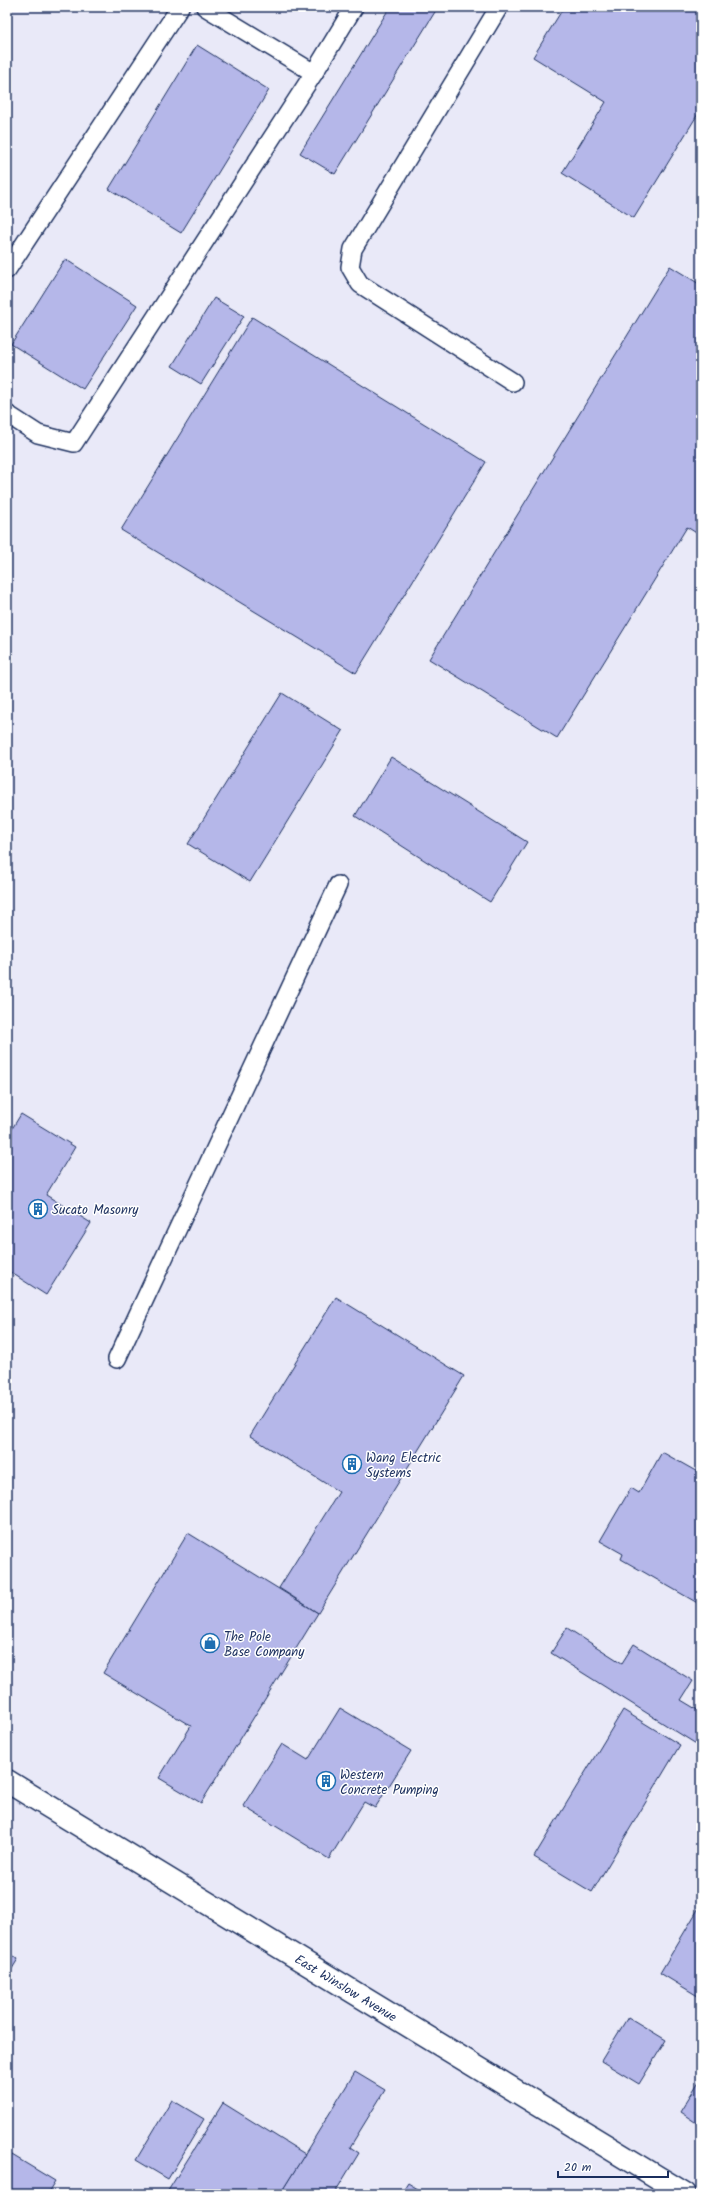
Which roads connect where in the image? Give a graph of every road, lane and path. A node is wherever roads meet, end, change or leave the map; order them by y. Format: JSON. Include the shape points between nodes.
{"nodes":[{"id":1,"x":180,"y":7,"type":"edge"},
{"id":2,"x":205,"y":7,"type":"edge"},
{"id":3,"x":354,"y":7,"type":"edge"},
{"id":4,"x":499,"y":7,"type":"edge"},
{"id":5,"x":314,"y":73,"type":"junction"},
{"id":6,"x":7,"y":270,"type":"edge"},
{"id":7,"x":513,"y":382,"type":"dead end"},
{"id":8,"x":7,"y":414,"type":"edge"},
{"id":9,"x":338,"y":885,"type":"dead end"},
{"id":10,"x":117,"y":1358,"type":"dead end"},
{"id":11,"x":7,"y":1782,"type":"edge"},
{"id":12,"x":685,"y":2194,"type":"edge"}],
"edges":[{"from":1,"to":6,"type":"lane"},
{"from":2,"to":5,"type":"lane"},
{"from":3,"to":5,"type":"lane"},
{"from":4,"to":7,"type":"lane","via":[[353,249],[350,267],[360,284]]},
{"from":5,"to":8,"type":"lane","via":[[74,443],[38,434]]},
{"from":9,"to":10,"type":"lane"},
{"from":11,"to":12,"type":"street","name":"East Winslow Avenue"}]}
